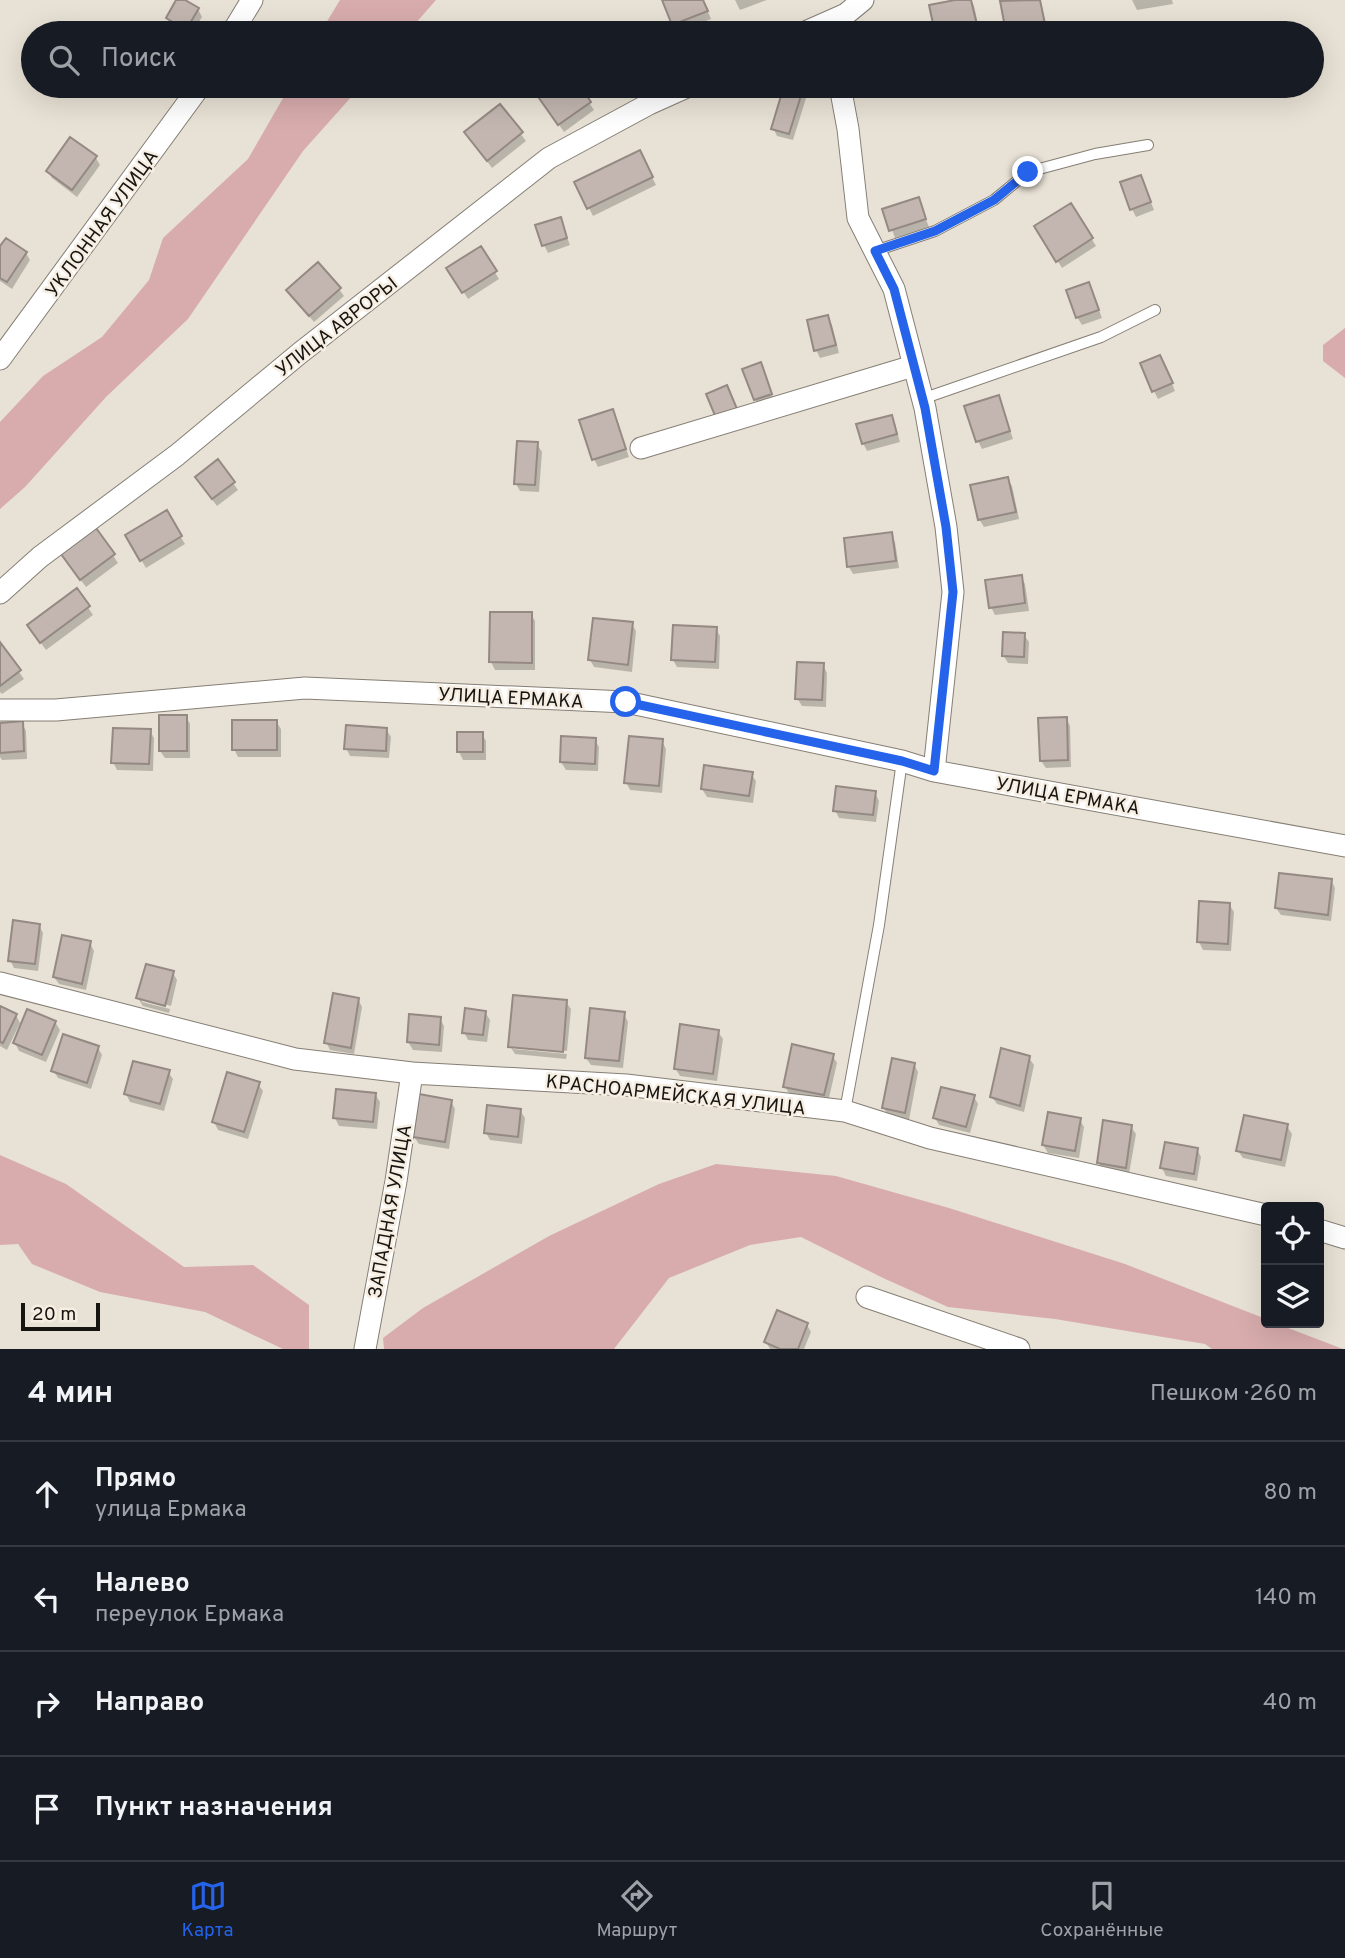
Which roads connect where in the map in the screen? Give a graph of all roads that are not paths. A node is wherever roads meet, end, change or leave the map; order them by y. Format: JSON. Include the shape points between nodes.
{"nodes":[{"id":1,"x":252,"y":0,"type":"edge"},
{"id":2,"x":863,"y":0,"type":"edge"},
{"id":3,"x":845,"y":16,"type":"edge"},
{"id":4,"x":239,"y":21,"type":"edge"},
{"id":5,"x":192,"y":98,"type":"edge"},
{"id":6,"x":662,"y":98,"type":"edge"},
{"id":7,"x":842,"y":98,"type":"edge"},
{"id":8,"x":1148,"y":145,"type":"dead end"},
{"id":9,"x":875,"y":251,"type":"junction"},
{"id":10,"x":1155,"y":310,"type":"dead end"},
{"id":11,"x":0,"y":359,"type":"edge"},
{"id":12,"x":914,"y":366,"type":"junction"},
{"id":13,"x":922,"y":399,"type":"junction"},
{"id":14,"x":641,"y":448,"type":"dead end"},
{"id":15,"x":0,"y":593,"type":"edge"},
{"id":16,"x":0,"y":710,"type":"edge"},
{"id":17,"x":902,"y":761,"type":"junction"},
{"id":18,"x":934,"y":771,"type":"junction"},
{"id":19,"x":1345,"y":846,"type":"edge"},
{"id":20,"x":0,"y":983,"type":"edge"},
{"id":21,"x":412,"y":1073,"type":"junction"},
{"id":22,"x":845,"y":1111,"type":"junction"},
{"id":23,"x":1261,"y":1214,"type":"edge"},
{"id":24,"x":1324,"y":1232,"type":"edge"},
{"id":25,"x":1345,"y":1238,"type":"edge"},
{"id":26,"x":867,"y":1297,"type":"dead end"},
{"id":27,"x":365,"y":1349,"type":"edge"},
{"id":28,"x":1019,"y":1349,"type":"edge"}],
"edges":[{"from":1,"to":4,"type":"street"},
{"from":2,"to":3,"type":"street"},
{"from":5,"to":11,"type":"street","name":"УКЛОННАЯ УЛИЦА"},
{"from":6,"to":15,"type":"street","name":"УЛИЦА АВРОРЫ","via":[[549,158]]},
{"from":7,"to":9,"type":"street","via":[[859,218]]},
{"from":8,"to":9,"type":"lane","via":[[1028,172],[994,200],[935,231]]},
{"from":9,"to":12,"type":"street","via":[[894,289]]},
{"from":10,"to":13,"type":"lane","via":[[1101,337]]},
{"from":12,"to":13,"type":"street"},
{"from":12,"to":14,"type":"street"},
{"from":13,"to":18,"type":"street","via":[[953,592]]},
{"from":16,"to":17,"type":"street","name":"УЛИЦА ЕРМАКА","via":[[56,710],[305,688],[626,702]]},
{"from":17,"to":18,"type":"street","name":"УЛИЦА ЕРМАКА"},
{"from":17,"to":22,"type":"lane","via":[[879,925]]},
{"from":18,"to":19,"type":"street","name":"УЛИЦА ЕРМАКА"},
{"from":20,"to":21,"type":"street","name":"КРАСНОАРМЕЙСКАЯ УЛИЦА","via":[[295,1059]]},
{"from":21,"to":22,"type":"street","name":"КРАСНОАРМЕЙСКАЯ УЛИЦА","via":[[626,1085]]},
{"from":21,"to":27,"type":"street","name":"ЗАПАДНАЯ УЛИЦА"},
{"from":22,"to":23,"type":"street","name":"КРАСНОАРМЕЙСКАЯ УЛИЦА","via":[[930,1138]]},
{"from":24,"to":25,"type":"street"},
{"from":26,"to":28,"type":"street"}]}
